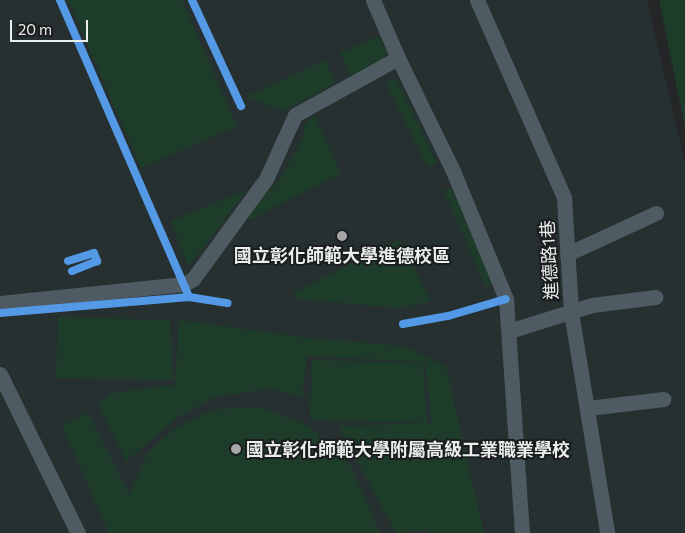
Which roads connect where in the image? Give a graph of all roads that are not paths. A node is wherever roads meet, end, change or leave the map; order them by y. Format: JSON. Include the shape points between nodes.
{"nodes":[{"id":1,"x":373,"y":0,"type":"edge"},
{"id":2,"x":477,"y":0,"type":"edge"},
{"id":3,"x":398,"y":58,"type":"junction"},
{"id":4,"x":656,"y":213,"type":"dead end"},
{"id":5,"x":567,"y":254,"type":"junction"},
{"id":6,"x":655,"y":298,"type":"dead end"},
{"id":7,"x":0,"y":303,"type":"edge"},
{"id":8,"x":570,"y":312,"type":"junction"},
{"id":9,"x":509,"y":331,"type":"junction"},
{"id":10,"x":0,"y":374,"type":"edge"},
{"id":11,"x":4,"y":392,"type":"edge"},
{"id":12,"x":663,"y":399,"type":"dead end"},
{"id":13,"x":588,"y":408,"type":"junction"},
{"id":14,"x":78,"y":533,"type":"edge"},
{"id":15,"x":522,"y":533,"type":"edge"},
{"id":16,"x":607,"y":533,"type":"edge"}],
"edges":[{"from":1,"to":3,"type":"lane"},
{"from":2,"to":5,"type":"lane","name":"進德路1巷","via":[[564,197]]},
{"from":3,"to":7,"type":"lane","via":[[295,115],[266,179],[193,279],[184,284]]},
{"from":3,"to":9,"type":"lane","via":[[486,247],[506,299]]},
{"from":4,"to":5,"type":"lane"},
{"from":5,"to":8,"type":"lane","name":"進德路1巷"},
{"from":6,"to":8,"type":"lane","via":[[592,305]]},
{"from":8,"to":9,"type":"lane"},
{"from":8,"to":13,"type":"lane","name":"進德路1巷"},
{"from":9,"to":15,"type":"lane"},
{"from":10,"to":11,"type":"lane"},
{"from":11,"to":14,"type":"lane"},
{"from":12,"to":13,"type":"lane"},
{"from":13,"to":16,"type":"lane","name":"進德路1巷"}]}
